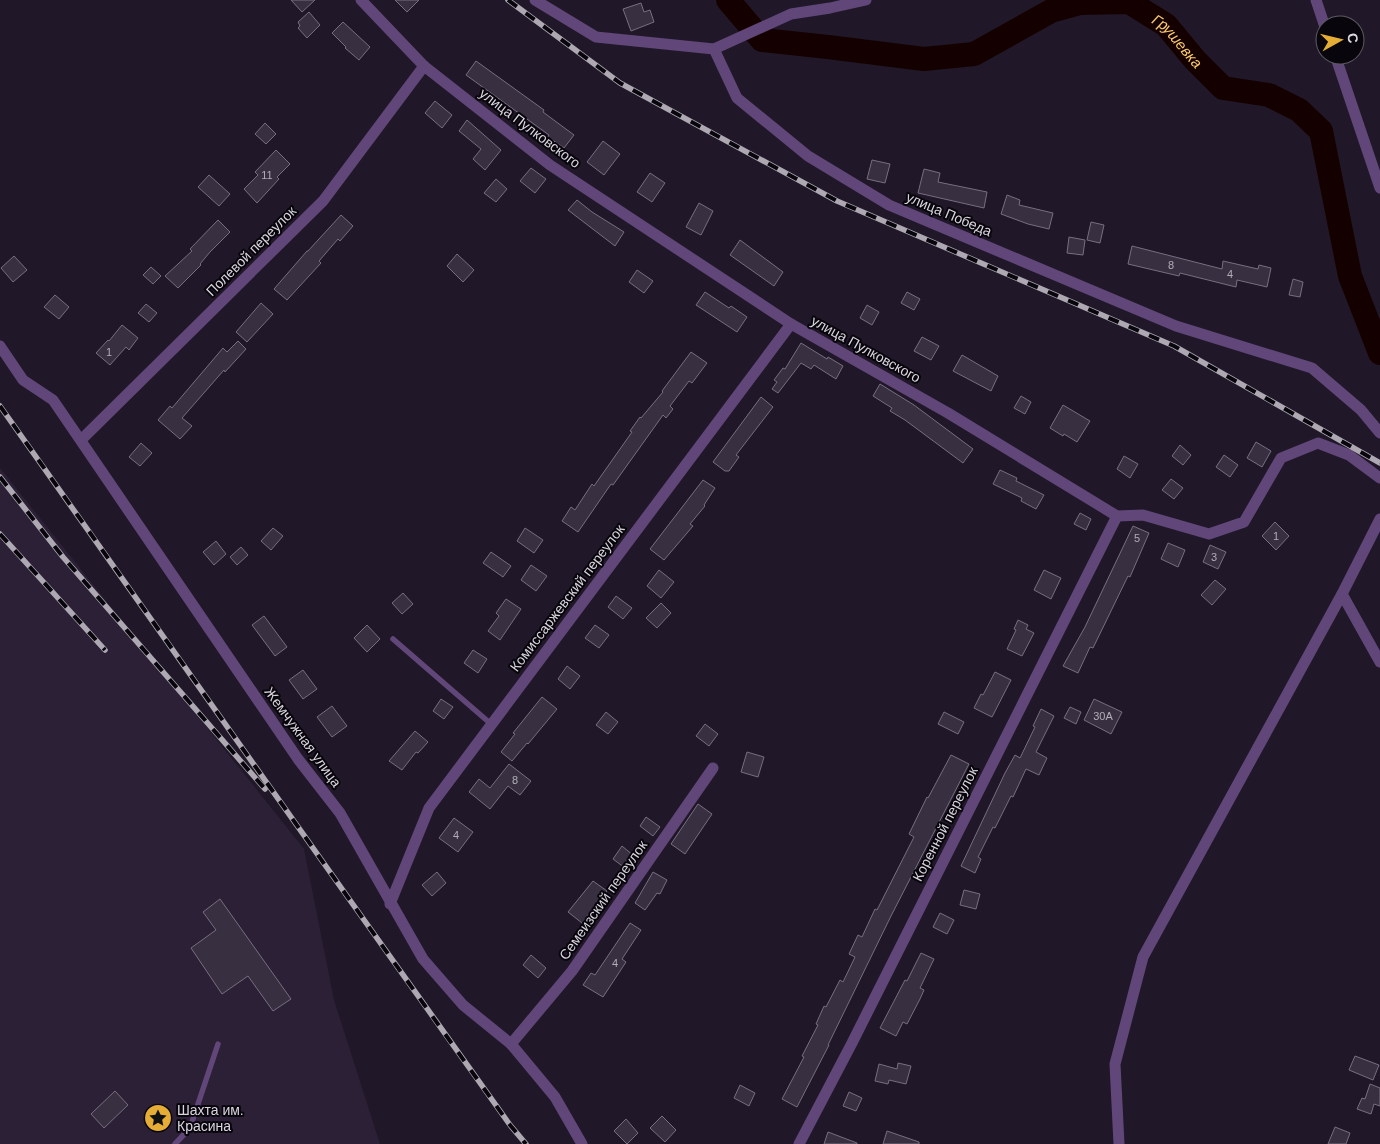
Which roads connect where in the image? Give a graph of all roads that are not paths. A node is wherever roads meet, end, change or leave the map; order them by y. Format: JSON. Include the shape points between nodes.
{"nodes":[{"id":1,"x":361,"y":0,"type":"edge"},
{"id":2,"x":535,"y":0,"type":"edge"},
{"id":3,"x":866,"y":0,"type":"edge"},
{"id":4,"x":1316,"y":0,"type":"edge"},
{"id":5,"x":1321,"y":15,"type":"edge"},
{"id":6,"x":714,"y":49,"type":"junction"},
{"id":7,"x":1338,"y":65,"type":"edge"},
{"id":8,"x":424,"y":66,"type":"junction"},
{"id":9,"x":1380,"y":188,"type":"edge"},
{"id":10,"x":791,"y":324,"type":"junction"},
{"id":11,"x":0,"y":346,"type":"edge"},
{"id":12,"x":1380,"y":433,"type":"edge"},
{"id":13,"x":81,"y":440,"type":"junction"},
{"id":14,"x":1380,"y":478,"type":"edge"},
{"id":15,"x":1117,"y":516,"type":"junction"},
{"id":16,"x":1380,"y":519,"type":"edge"},
{"id":17,"x":1342,"y":594,"type":"junction"},
{"id":18,"x":393,"y":639,"type":"dead end"},
{"id":19,"x":1380,"y":662,"type":"edge"},
{"id":20,"x":491,"y":724,"type":"junction"},
{"id":21,"x":713,"y":768,"type":"dead end"},
{"id":22,"x":390,"y":904,"type":"junction"},
{"id":23,"x":218,"y":1044,"type":"dead end"},
{"id":24,"x":511,"y":1044,"type":"junction"},
{"id":25,"x":175,"y":1144,"type":"edge"},
{"id":26,"x":582,"y":1144,"type":"edge"},
{"id":27,"x":798,"y":1144,"type":"edge"},
{"id":28,"x":1119,"y":1144,"type":"edge"}],
"edges":[{"from":1,"to":8,"type":"street","name":"улица Пулковского"},
{"from":2,"to":6,"type":"street","via":[[596,37]]},
{"from":3,"to":6,"type":"street","via":[[791,14]]},
{"from":4,"to":5,"type":"street"},
{"from":6,"to":12,"type":"street","name":"улица Победа","via":[[737,98],[808,156],[889,205],[1176,326],[1312,368],[1360,410]]},
{"from":7,"to":9,"type":"street"},
{"from":8,"to":10,"type":"street","name":"улица Пулковского","via":[[550,165]]},
{"from":8,"to":13,"type":"street","name":"Полевой переулок","via":[[323,201]]},
{"from":10,"to":15,"type":"street","name":"улица Пулковского","via":[[948,413]]},
{"from":10,"to":20,"type":"street","name":"Комиссаржевский переулок"},
{"from":11,"to":13,"type":"street","name":"Жемчужная улица","via":[[23,380],[53,400]]},
{"from":13,"to":22,"type":"street","name":"Жемчужная улица","via":[[298,759],[340,813]]},
{"from":14,"to":15,"type":"street","via":[[1349,455],[1318,443],[1281,458],[1244,522],[1208,534],[1143,515]]},
{"from":15,"to":27,"type":"street","name":"Коренной переулок"},
{"from":16,"to":17,"type":"street"},
{"from":17,"to":19,"type":"street"},
{"from":17,"to":28,"type":"street","via":[[1143,957],[1115,1064]]},
{"from":18,"to":20,"type":"lane"},
{"from":20,"to":22,"type":"street","name":"Комиссаржевский переулок","via":[[429,808]]},
{"from":21,"to":24,"type":"street","name":"Семеизский переулок","via":[[572,971]]},
{"from":22,"to":24,"type":"street","name":"Жемчужная улица","via":[[428,965],[463,1005]]},
{"from":23,"to":25,"type":"lane","via":[[190,1128]]},
{"from":24,"to":26,"type":"street","name":"Жемчужная улица","via":[[555,1097]]}]}
